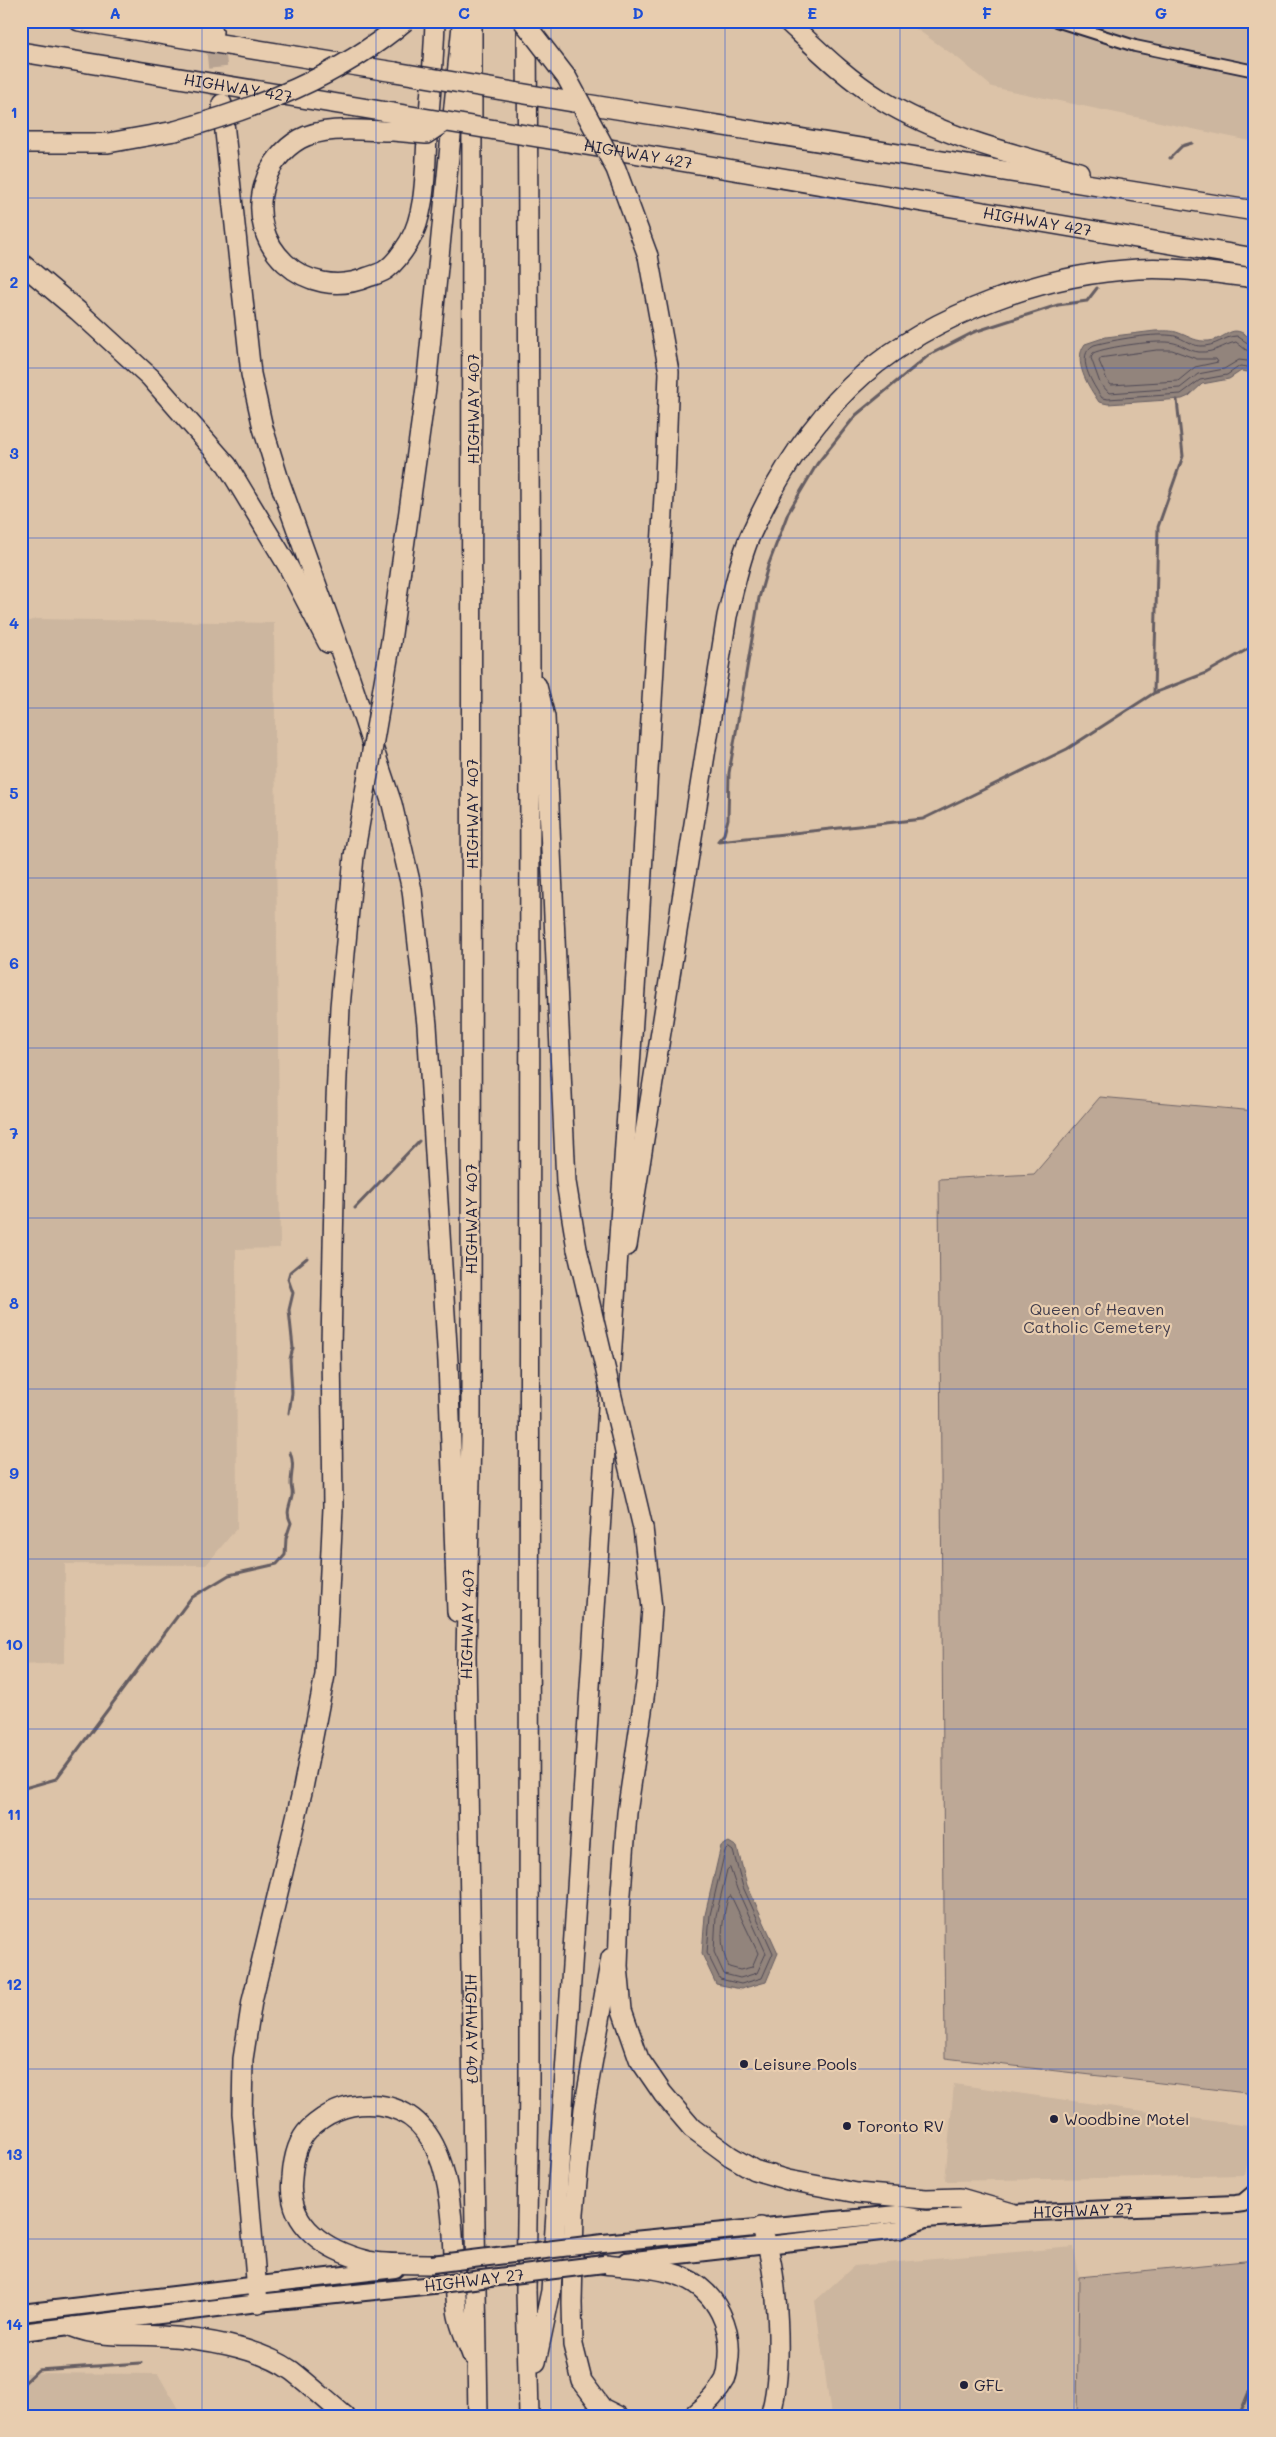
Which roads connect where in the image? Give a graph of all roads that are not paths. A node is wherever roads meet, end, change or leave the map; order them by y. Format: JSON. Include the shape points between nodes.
{"nodes":[{"id":1,"x":79,"y":21,"type":"edge"},
{"id":2,"x":172,"y":21,"type":"edge"},
{"id":3,"x":405,"y":21,"type":"edge"},
{"id":4,"x":436,"y":21,"type":"edge"},
{"id":5,"x":462,"y":21,"type":"edge"},
{"id":6,"x":472,"y":21,"type":"edge"},
{"id":7,"x":523,"y":21,"type":"edge"},
{"id":8,"x":527,"y":21,"type":"edge"},
{"id":9,"x":787,"y":21,"type":"edge"},
{"id":10,"x":1056,"y":21,"type":"edge"},
{"id":11,"x":21,"y":52,"type":"edge"},
{"id":12,"x":283,"y":54,"type":"junction"},
{"id":13,"x":1255,"y":71,"type":"edge"},
{"id":14,"x":222,"y":104,"type":"tunnel mouth"},
{"id":15,"x":393,"y":122,"type":"junction"},
{"id":16,"x":21,"y":143,"type":"edge"},
{"id":17,"x":1184,"y":200,"type":"junction"},
{"id":18,"x":1255,"y":211,"type":"edge"},
{"id":19,"x":1255,"y":258,"type":"edge"},
{"id":20,"x":21,"y":263,"type":"edge"},
{"id":21,"x":1255,"y":278,"type":"edge"},
{"id":22,"x":530,"y":664,"type":"junction"},
{"id":23,"x":350,"y":678,"type":"junction"},
{"id":24,"x":614,"y":1298,"type":"junction"},
{"id":25,"x":466,"y":1655,"type":"junction"},
{"id":26,"x":620,"y":1907,"type":"junction"},
{"id":27,"x":1251,"y":2202,"type":"edge"},
{"id":28,"x":1012,"y":2212,"type":"junction"},
{"id":29,"x":925,"y":2219,"type":"junction"},
{"id":30,"x":761,"y":2227,"type":"junction"},
{"id":31,"x":769,"y":2245,"type":"junction"},
{"id":32,"x":432,"y":2264,"type":"junction"},
{"id":33,"x":604,"y":2264,"type":"junction"},
{"id":34,"x":257,"y":2295,"type":"junction"},
{"id":35,"x":21,"y":2312,"type":"edge"},
{"id":36,"x":72,"y":2327,"type":"junction"},
{"id":37,"x":21,"y":2332,"type":"edge"},
{"id":38,"x":477,"y":2372,"type":"junction"},
{"id":39,"x":530,"y":2391,"type":"junction"},
{"id":40,"x":345,"y":2416,"type":"edge"},
{"id":41,"x":478,"y":2416,"type":"edge"},
{"id":42,"x":529,"y":2416,"type":"edge"},
{"id":43,"x":618,"y":2416,"type":"edge"},
{"id":44,"x":692,"y":2416,"type":"edge"},
{"id":45,"x":770,"y":2416,"type":"edge"}],
"edges":[{"from":1,"to":12,"type":"highway"},
{"from":2,"to":12,"type":"highway"},
{"from":3,"to":16,"type":"highway","bridge":true,"via":[[346,62],[292,92],[235,114],[175,131],[108,143]]},
{"from":4,"to":15,"type":"highway","via":[[422,204],[410,241],[388,269],[360,280],[338,284],[316,282],[296,271],[279,258],[268,243],[261,218],[260,197],[268,173],[279,156],[300,139],[328,131]]},
{"from":5,"to":34,"type":"highway","bridge":true,"via":[[426,388],[391,641],[354,856],[340,1007],[331,1346],[334,1508],[325,1674],[252,2001],[243,2059],[242,2112]]},
{"from":6,"to":25,"type":"highway","name":"HIGHWAY 407","via":[[471,1434]]},
{"from":7,"to":24,"type":"highway","bridge":true,"via":[[567,78],[616,168],[648,256],[669,372],[665,489]]},
{"from":8,"to":22,"type":"highway"},
{"from":9,"to":17,"type":"highway","via":[[836,67],[881,99],[933,125],[991,149]]},
{"from":10,"to":13,"type":"street","via":[[1135,46]]},
{"from":11,"to":15,"type":"highway","name":"HIGHWAY 427"},
{"from":12,"to":17,"type":"highway","bridge":true},
{"from":14,"to":23,"type":"highway","via":[[251,374],[261,419],[279,480]]},
{"from":15,"to":19,"type":"highway","name":"HIGHWAY 427","bridge":true,"via":[[426,134],[444,122]]},
{"from":17,"to":18,"type":"highway"},
{"from":20,"to":23,"type":"highway","via":[[150,377],[227,465]]},
{"from":21,"to":24,"type":"highway","via":[[1201,271],[1138,269],[1082,277],[1004,296],[918,335],[864,374],[816,424],[781,475],[749,538],[727,616],[629,1240]]},
{"from":22,"to":26,"type":"highway","bridge":true,"via":[[545,717],[566,1182],[577,1249],[643,1528],[652,1608],[648,1677],[627,1813]]},
{"from":22,"to":39,"type":"highway","via":[[526,2290]]},
{"from":23,"to":25,"type":"highway","via":[[392,804],[412,890],[427,1025],[448,1362],[455,1604]]},
{"from":24,"to":39,"type":"highway","via":[[551,2291]]},
{"from":25,"to":38,"type":"highway","name":"HIGHWAY 407"},
{"from":26,"to":28,"type":"highway","via":[[618,1966],[622,2010],[639,2059],[692,2128],[754,2170],[788,2180],[857,2193],[926,2199],[960,2198]]},
{"from":26,"to":43,"type":"highway","via":[[584,2109],[574,2213],[572,2304],[573,2345],[582,2380],[602,2408]]},
{"from":27,"to":28,"type":"main road","name":"HIGHWAY 27"},
{"from":28,"to":29,"type":"main road","name":"HIGHWAY 27"},
{"from":29,"to":30,"type":"main road","name":"HIGHWAY 27","via":[[897,2214]]},
{"from":29,"to":31,"type":"main road","name":"HIGHWAY 27","via":[[899,2230]]},
{"from":30,"to":31,"type":"highway"},
{"from":30,"to":32,"type":"main road","name":"HIGHWAY 27","bridge":true},
{"from":31,"to":33,"type":"main road","name":"HIGHWAY 27"},
{"from":31,"to":45,"type":"highway","via":[[779,2350],[778,2381]]},
{"from":32,"to":34,"type":"main road","name":"HIGHWAY 27"},
{"from":32,"to":38,"type":"highway","via":[[370,2261],[340,2252],[316,2238],[299,2218],[290,2191],[294,2158],[308,2130],[337,2109],[360,2103],[387,2106],[412,2119],[429,2135],[440,2156],[449,2191],[457,2311]]},
{"from":33,"to":34,"type":"main road","name":"HIGHWAY 27","bridge":true,"via":[[432,2285]]},
{"from":33,"to":44,"type":"highway","via":[[658,2270],[683,2277],[707,2293],[724,2318],[731,2348],[726,2378],[708,2404]]},
{"from":34,"to":35,"type":"main road","name":"HIGHWAY 27"},
{"from":34,"to":36,"type":"main road","name":"HIGHWAY 27"},
{"from":36,"to":37,"type":"main road","name":"HIGHWAY 27"},
{"from":36,"to":40,"type":"highway","via":[[90,2334],[212,2341],[257,2354],[290,2370]]},
{"from":38,"to":41,"type":"highway","name":"HIGHWAY 407"},
{"from":39,"to":42,"type":"highway"}]}
